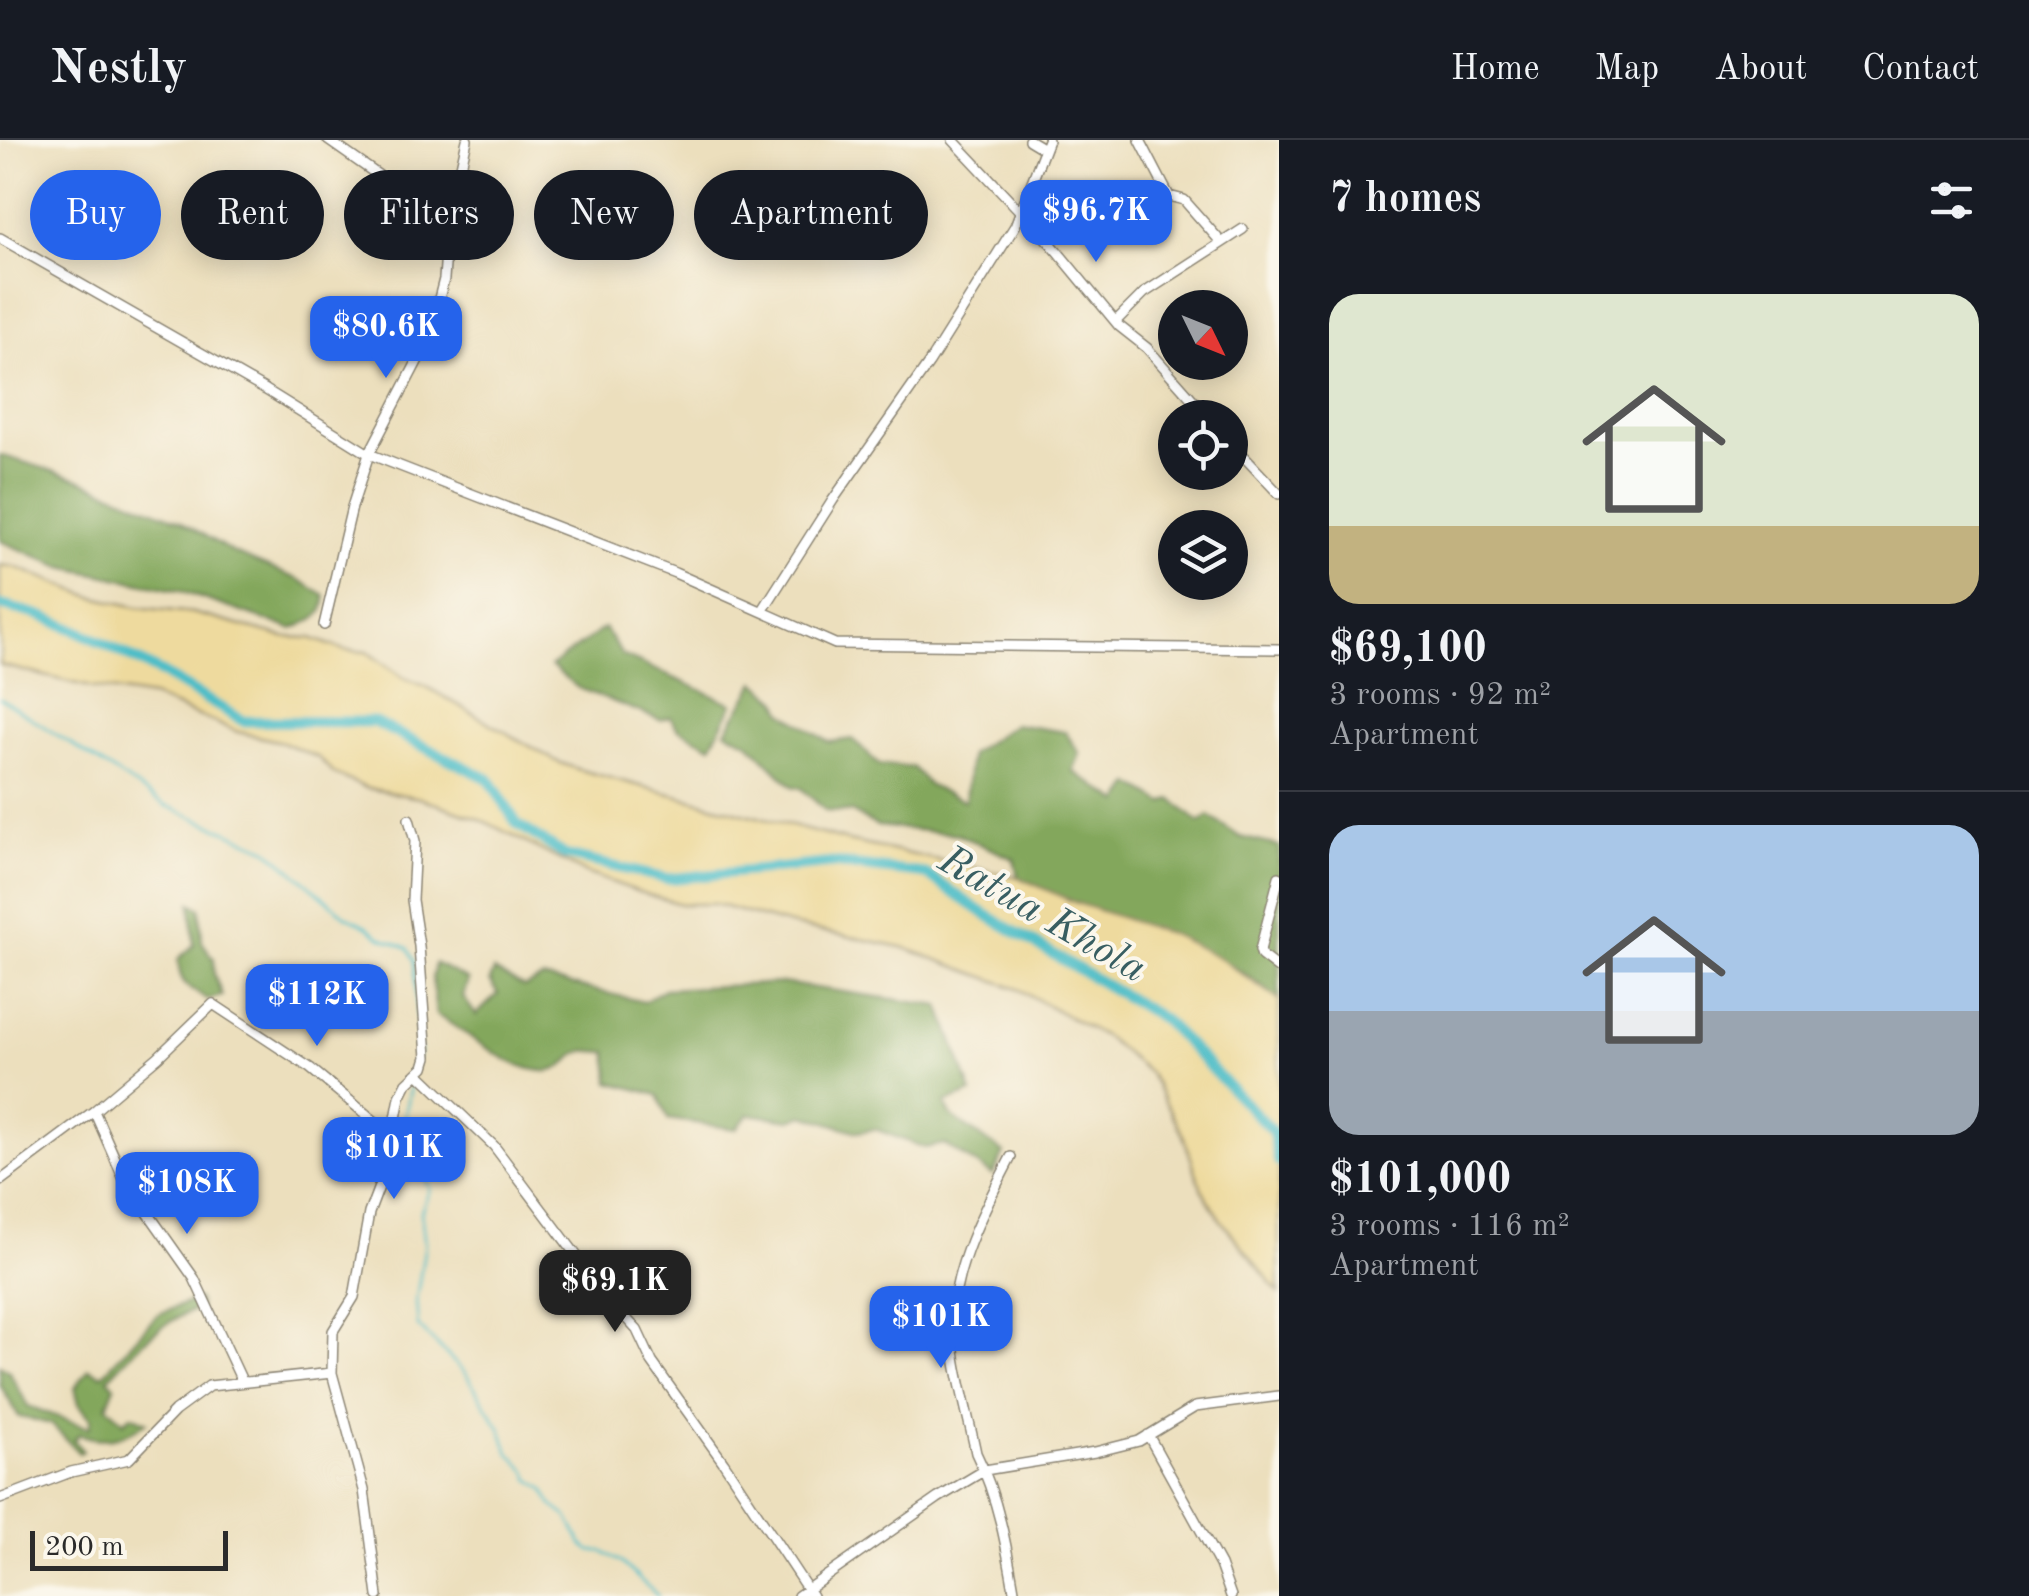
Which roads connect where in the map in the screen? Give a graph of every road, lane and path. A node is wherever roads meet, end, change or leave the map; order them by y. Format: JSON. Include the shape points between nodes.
{"nodes":[{"id":1,"x":328,"y":140,"type":"edge"},
{"id":2,"x":467,"y":140,"type":"edge"},
{"id":3,"x":953,"y":140,"type":"edge"},
{"id":4,"x":1029,"y":140,"type":"edge"},
{"id":5,"x":1140,"y":140,"type":"edge"},
{"id":6,"x":1046,"y":145,"type":"edge"},
{"id":7,"x":371,"y":170,"type":"edge"},
{"id":8,"x":460,"y":170,"type":"edge"},
{"id":9,"x":1020,"y":210,"type":"junction"},
{"id":10,"x":1242,"y":229,"type":"dead end"},
{"id":11,"x":0,"y":238,"type":"edge"},
{"id":12,"x":1221,"y":242,"type":"junction"},
{"id":13,"x":445,"y":260,"type":"edge"},
{"id":14,"x":1116,"y":322,"type":"junction"},
{"id":15,"x":1193,"y":400,"type":"edge"},
{"id":16,"x":370,"y":454,"type":"junction"},
{"id":17,"x":1248,"y":461,"type":"edge"},
{"id":18,"x":1279,"y":494,"type":"edge"},
{"id":19,"x":763,"y":610,"type":"junction"},
{"id":20,"x":324,"y":625,"type":"dead end"},
{"id":21,"x":1279,"y":649,"type":"edge"},
{"id":22,"x":409,"y":819,"type":"dead end"},
{"id":23,"x":1279,"y":877,"type":"edge"},
{"id":24,"x":1279,"y":969,"type":"edge"},
{"id":25,"x":420,"y":1074,"type":"junction"},
{"id":26,"x":94,"y":1111,"type":"junction"},
{"id":27,"x":390,"y":1134,"type":"junction"},
{"id":28,"x":1010,"y":1158,"type":"dead end"},
{"id":29,"x":0,"y":1181,"type":"edge"},
{"id":30,"x":332,"y":1373,"type":"junction"},
{"id":31,"x":242,"y":1382,"type":"junction"},
{"id":32,"x":1279,"y":1396,"type":"edge"},
{"id":33,"x":1148,"y":1435,"type":"junction"},
{"id":34,"x":985,"y":1470,"type":"junction"},
{"id":35,"x":0,"y":1498,"type":"edge"},
{"id":36,"x":810,"y":1592,"type":"edge"},
{"id":37,"x":378,"y":1596,"type":"edge"},
{"id":38,"x":798,"y":1596,"type":"edge"},
{"id":39,"x":1014,"y":1596,"type":"edge"},
{"id":40,"x":1231,"y":1596,"type":"edge"}],
"edges":[{"from":1,"to":7,"type":"street"},
{"from":2,"to":8,"type":"street"},
{"from":3,"to":9,"type":"street"},
{"from":4,"to":6,"type":"street"},
{"from":5,"to":12,"type":"street","via":[[1169,196],[1184,200]]},
{"from":6,"to":9,"type":"street"},
{"from":9,"to":14,"type":"street"},
{"from":9,"to":19,"type":"street","via":[[962,314]]},
{"from":10,"to":12,"type":"street"},
{"from":11,"to":16,"type":"street"},
{"from":12,"to":14,"type":"street","via":[[1144,294]]},
{"from":13,"to":16,"type":"street","via":[[420,356]]},
{"from":14,"to":15,"type":"street"},
{"from":16,"to":19,"type":"street"},
{"from":16,"to":20,"type":"street"},
{"from":17,"to":18,"type":"street"},
{"from":19,"to":21,"type":"street","via":[[835,644]]},
{"from":22,"to":25,"type":"street","via":[[427,1057]]},
{"from":23,"to":24,"type":"street","via":[[1260,950]]},
{"from":25,"to":27,"type":"street","via":[[404,1088]]},
{"from":25,"to":36,"type":"street","via":[[494,1146],[638,1330],[652,1362]]},
{"from":26,"to":27,"type":"street","via":[[213,1004],[310,1068]]},
{"from":26,"to":29,"type":"street"},
{"from":26,"to":31,"type":"street","via":[[124,1179],[194,1278]]},
{"from":27,"to":30,"type":"street","via":[[354,1297],[332,1331]]},
{"from":28,"to":34,"type":"street","via":[[963,1268],[952,1326]]},
{"from":30,"to":31,"type":"street"},
{"from":30,"to":37,"type":"street","via":[[364,1490]]},
{"from":31,"to":35,"type":"street","via":[[200,1390],[129,1459]]},
{"from":32,"to":33,"type":"street","via":[[1195,1407]]},
{"from":33,"to":34,"type":"street","via":[[1095,1452]]},
{"from":33,"to":40,"type":"street"},
{"from":34,"to":36,"type":"street"},
{"from":34,"to":39,"type":"street"},
{"from":36,"to":38,"type":"street"}]}
